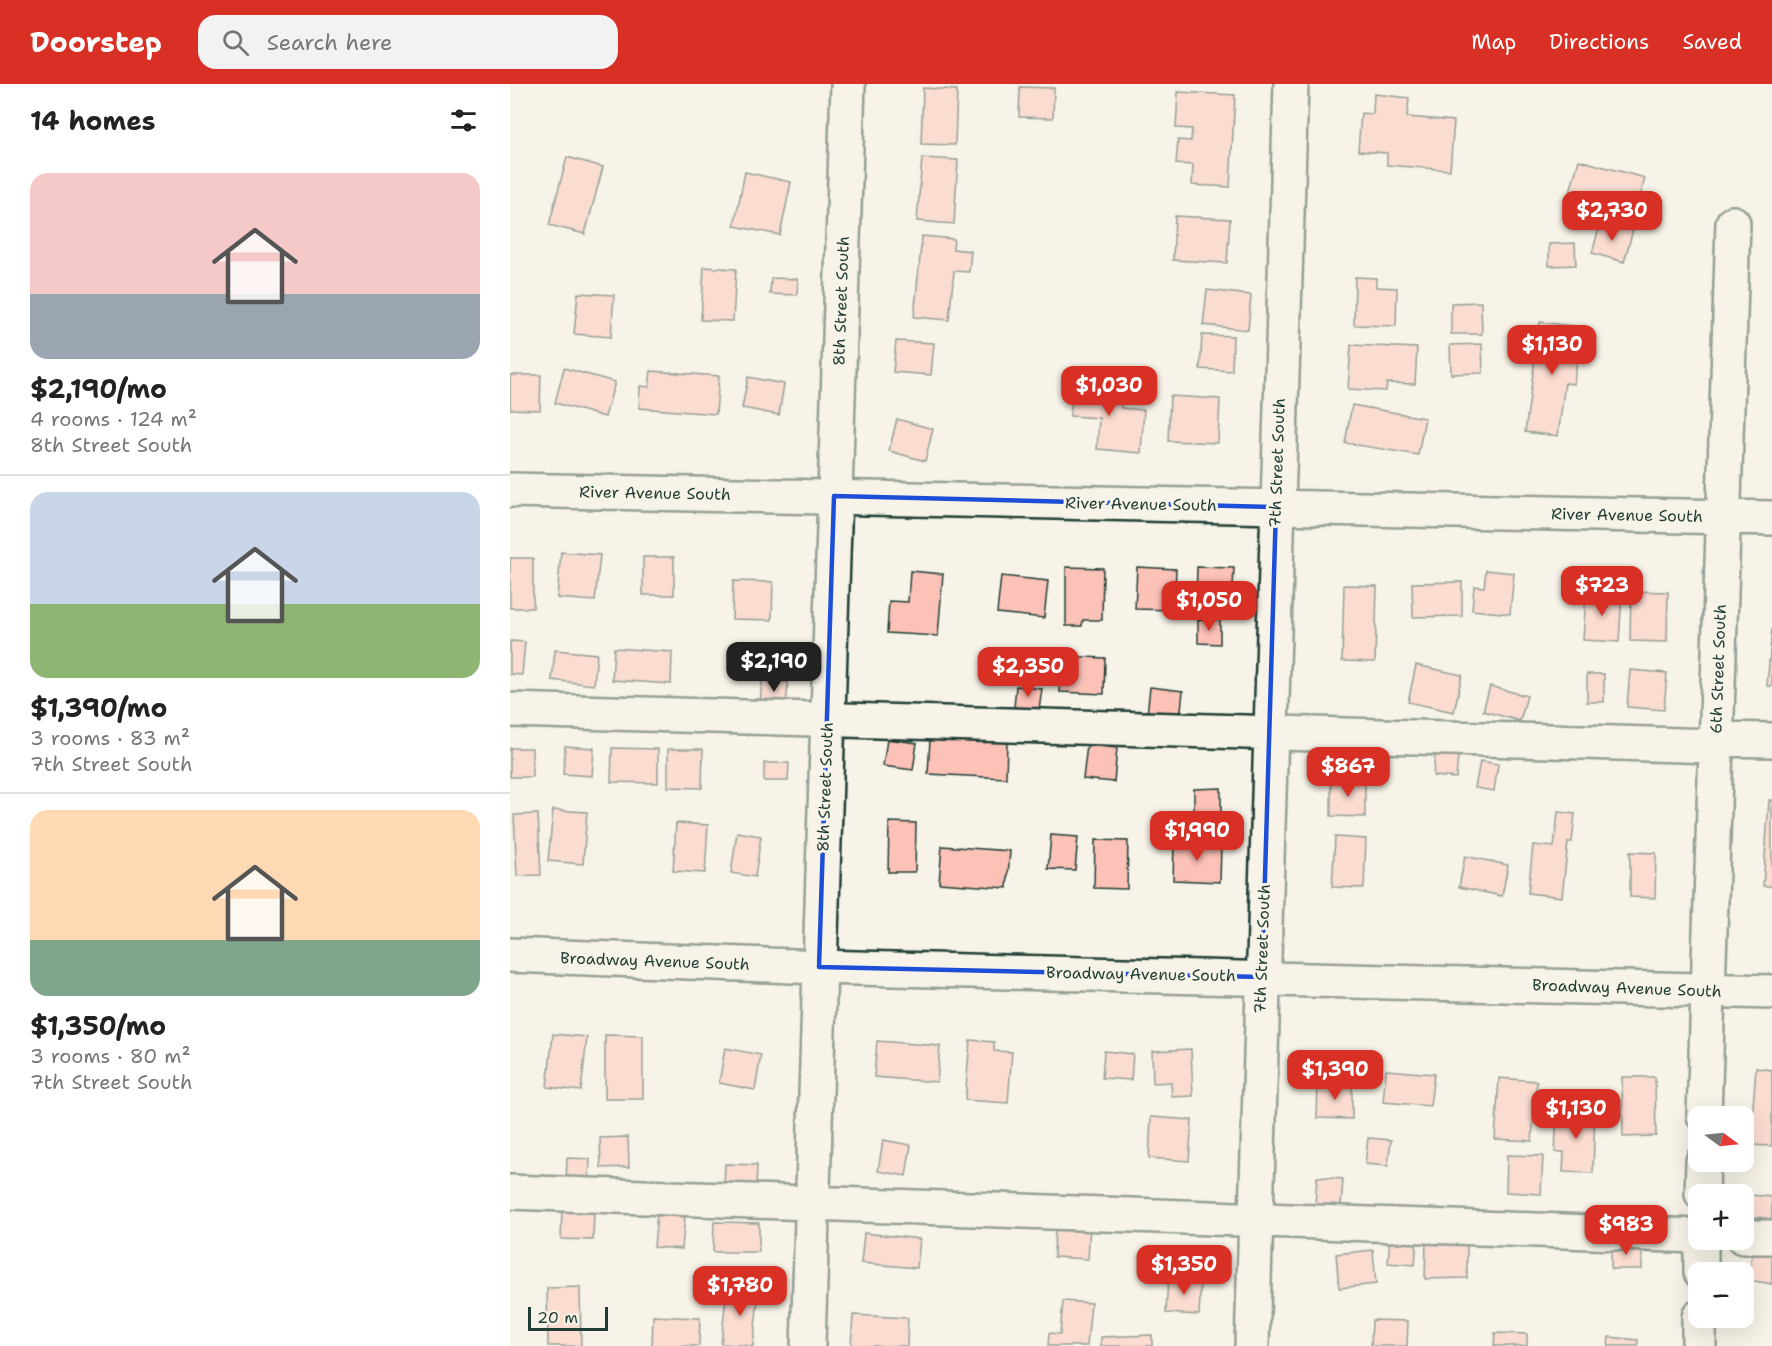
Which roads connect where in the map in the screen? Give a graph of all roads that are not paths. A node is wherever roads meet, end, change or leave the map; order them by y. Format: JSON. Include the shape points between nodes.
{"nodes":[{"id":1,"x":848,"y":84,"type":"edge"},
{"id":2,"x":1291,"y":84,"type":"edge"},
{"id":3,"x":1733,"y":223,"type":"dead end"},
{"id":4,"x":510,"y":490,"type":"edge"},
{"id":5,"x":834,"y":496,"type":"junction"},
{"id":6,"x":1276,"y":507,"type":"junction"},
{"id":7,"x":1722,"y":517,"type":"junction"},
{"id":8,"x":1772,"y":518,"type":"edge"},
{"id":9,"x":510,"y":710,"type":"edge"},
{"id":10,"x":827,"y":719,"type":"junction"},
{"id":11,"x":1269,"y":733,"type":"junction"},
{"id":12,"x":1772,"y":740,"type":"edge"},
{"id":13,"x":1715,"y":742,"type":"junction"},
{"id":14,"x":510,"y":955,"type":"edge"},
{"id":15,"x":819,"y":967,"type":"junction"},
{"id":16,"x":1262,"y":977,"type":"junction"},
{"id":17,"x":1707,"y":990,"type":"junction"},
{"id":18,"x":1772,"y":992,"type":"edge"},
{"id":19,"x":1704,"y":1106,"type":"edge"},
{"id":20,"x":510,"y":1192,"type":"edge"},
{"id":21,"x":812,"y":1203,"type":"junction"},
{"id":22,"x":1255,"y":1219,"type":"junction"},
{"id":23,"x":1688,"y":1237,"type":"edge"},
{"id":24,"x":1754,"y":1237,"type":"edge"},
{"id":25,"x":1772,"y":1238,"type":"edge"},
{"id":26,"x":1700,"y":1328,"type":"edge"},
{"id":27,"x":808,"y":1346,"type":"edge"},
{"id":28,"x":1252,"y":1346,"type":"edge"},
{"id":29,"x":1699,"y":1346,"type":"edge"}],
"edges":[{"from":1,"to":5,"type":"street","name":"8th Street South"},
{"from":2,"to":6,"type":"street","name":"7th Street South"},
{"from":3,"to":7,"type":"street","name":"6th Street South"},
{"from":4,"to":5,"type":"street","name":"River Avenue South"},
{"from":5,"to":6,"type":"street","name":"River Avenue South"},
{"from":5,"to":10,"type":"street","name":"8th Street South"},
{"from":6,"to":7,"type":"street","name":"River Avenue South"},
{"from":6,"to":11,"type":"street","name":"7th Street South"},
{"from":7,"to":8,"type":"street","name":"River Avenue South"},
{"from":7,"to":13,"type":"street","name":"6th Street South"},
{"from":9,"to":10,"type":"street"},
{"from":10,"to":11,"type":"street"},
{"from":10,"to":15,"type":"street","name":"8th Street South"},
{"from":11,"to":13,"type":"street"},
{"from":11,"to":16,"type":"street","name":"7th Street South"},
{"from":12,"to":13,"type":"street"},
{"from":13,"to":17,"type":"street","name":"6th Street South"},
{"from":14,"to":15,"type":"street","name":"Broadway Avenue South"},
{"from":15,"to":16,"type":"street","name":"Broadway Avenue South"},
{"from":15,"to":21,"type":"street","name":"8th Street South"},
{"from":16,"to":17,"type":"street","name":"Broadway Avenue South"},
{"from":16,"to":22,"type":"street","name":"7th Street South"},
{"from":17,"to":18,"type":"street","name":"Broadway Avenue South"},
{"from":17,"to":19,"type":"street","name":"6th Street South"},
{"from":20,"to":21,"type":"street"},
{"from":21,"to":22,"type":"street"},
{"from":21,"to":27,"type":"street","name":"8th Street South"},
{"from":22,"to":23,"type":"street"},
{"from":22,"to":28,"type":"street","name":"7th Street South"},
{"from":24,"to":25,"type":"street"},
{"from":26,"to":29,"type":"street"}]}
